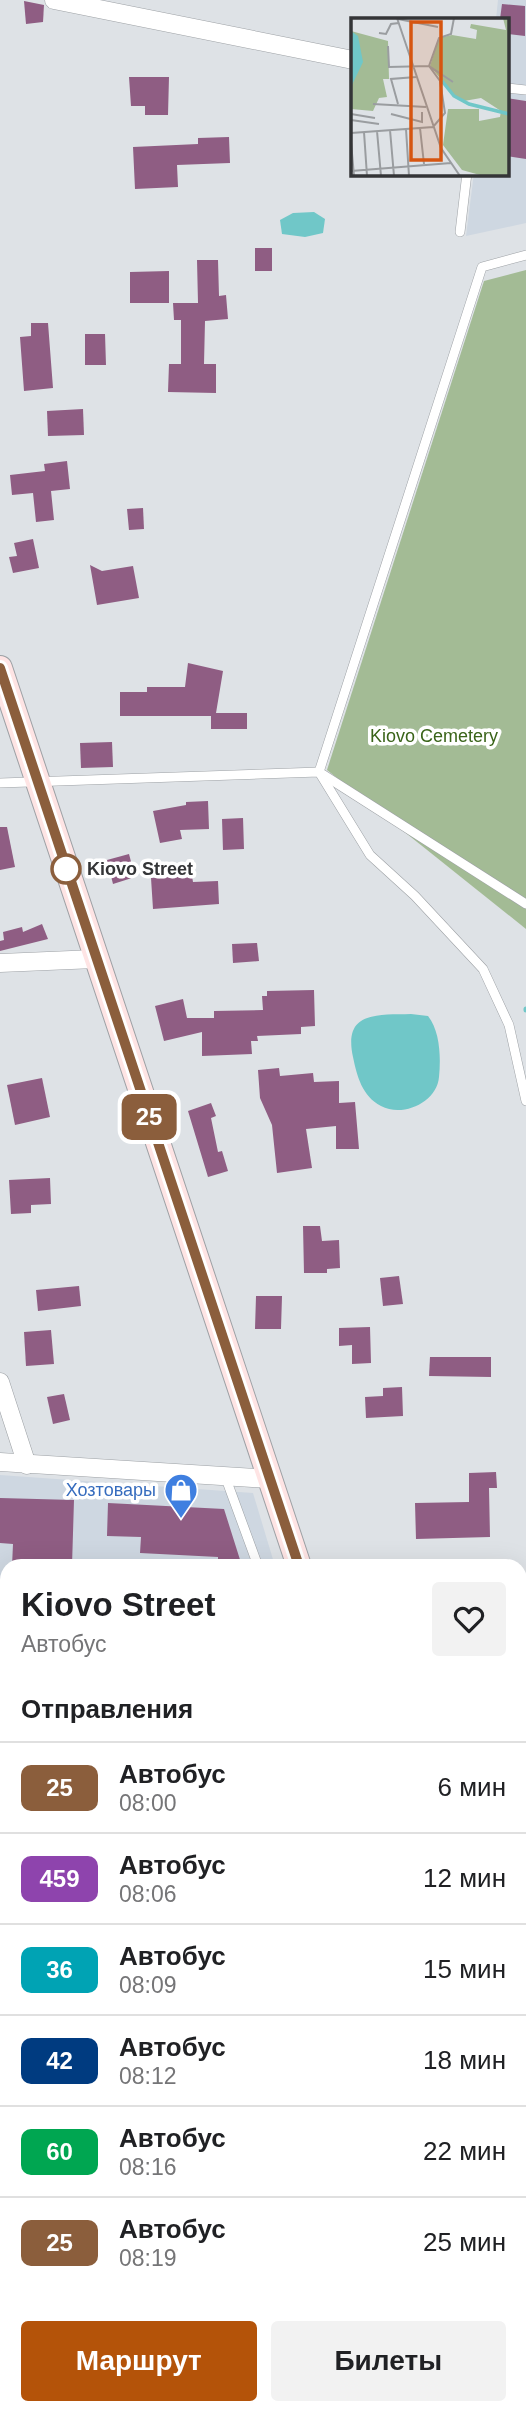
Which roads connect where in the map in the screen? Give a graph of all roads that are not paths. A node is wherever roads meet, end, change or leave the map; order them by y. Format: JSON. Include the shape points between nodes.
{"nodes":[{"id":1,"x":54,"y":0,"type":"edge"},
{"id":2,"x":351,"y":60,"type":"edge"},
{"id":3,"x":508,"y":88,"type":"edge"},
{"id":4,"x":526,"y":90,"type":"edge"},
{"id":5,"x":467,"y":175,"type":"edge"},
{"id":6,"x":460,"y":232,"type":"dead end"},
{"id":7,"x":526,"y":255,"type":"edge"},
{"id":8,"x":0,"y":668,"type":"edge"},
{"id":9,"x":319,"y":772,"type":"junction"},
{"id":10,"x":0,"y":783,"type":"edge"},
{"id":11,"x":37,"y":783,"type":"junction"},
{"id":12,"x":526,"y":904,"type":"edge"},
{"id":13,"x":95,"y":959,"type":"junction"},
{"id":14,"x":0,"y":963,"type":"edge"},
{"id":15,"x":526,"y":1101,"type":"edge"},
{"id":16,"x":0,"y":1382,"type":"edge"},
{"id":17,"x":0,"y":1462,"type":"edge"},
{"id":18,"x":27,"y":1465,"type":"junction"},
{"id":19,"x":225,"y":1476,"type":"junction"},
{"id":20,"x":270,"y":1479,"type":"junction"},
{"id":21,"x":255,"y":1559,"type":"edge"},
{"id":22,"x":297,"y":1559,"type":"edge"}],
"edges":[{"from":1,"to":2,"type":"street"},
{"from":3,"to":4,"type":"lane"},
{"from":5,"to":6,"type":"lane"},
{"from":7,"to":9,"type":"lane","via":[[482,267]]},
{"from":8,"to":11,"type":"main road"},
{"from":9,"to":11,"type":"lane"},
{"from":9,"to":12,"type":"lane"},
{"from":9,"to":15,"type":"lane","via":[[370,855],[483,969],[509,1025]]},
{"from":10,"to":11,"type":"lane"},
{"from":11,"to":13,"type":"main road"},
{"from":13,"to":14,"type":"street"},
{"from":13,"to":20,"type":"main road"},
{"from":16,"to":18,"type":"street"},
{"from":17,"to":18,"type":"street"},
{"from":18,"to":19,"type":"street"},
{"from":19,"to":20,"type":"street"},
{"from":19,"to":21,"type":"lane"},
{"from":20,"to":22,"type":"main road"}]}
